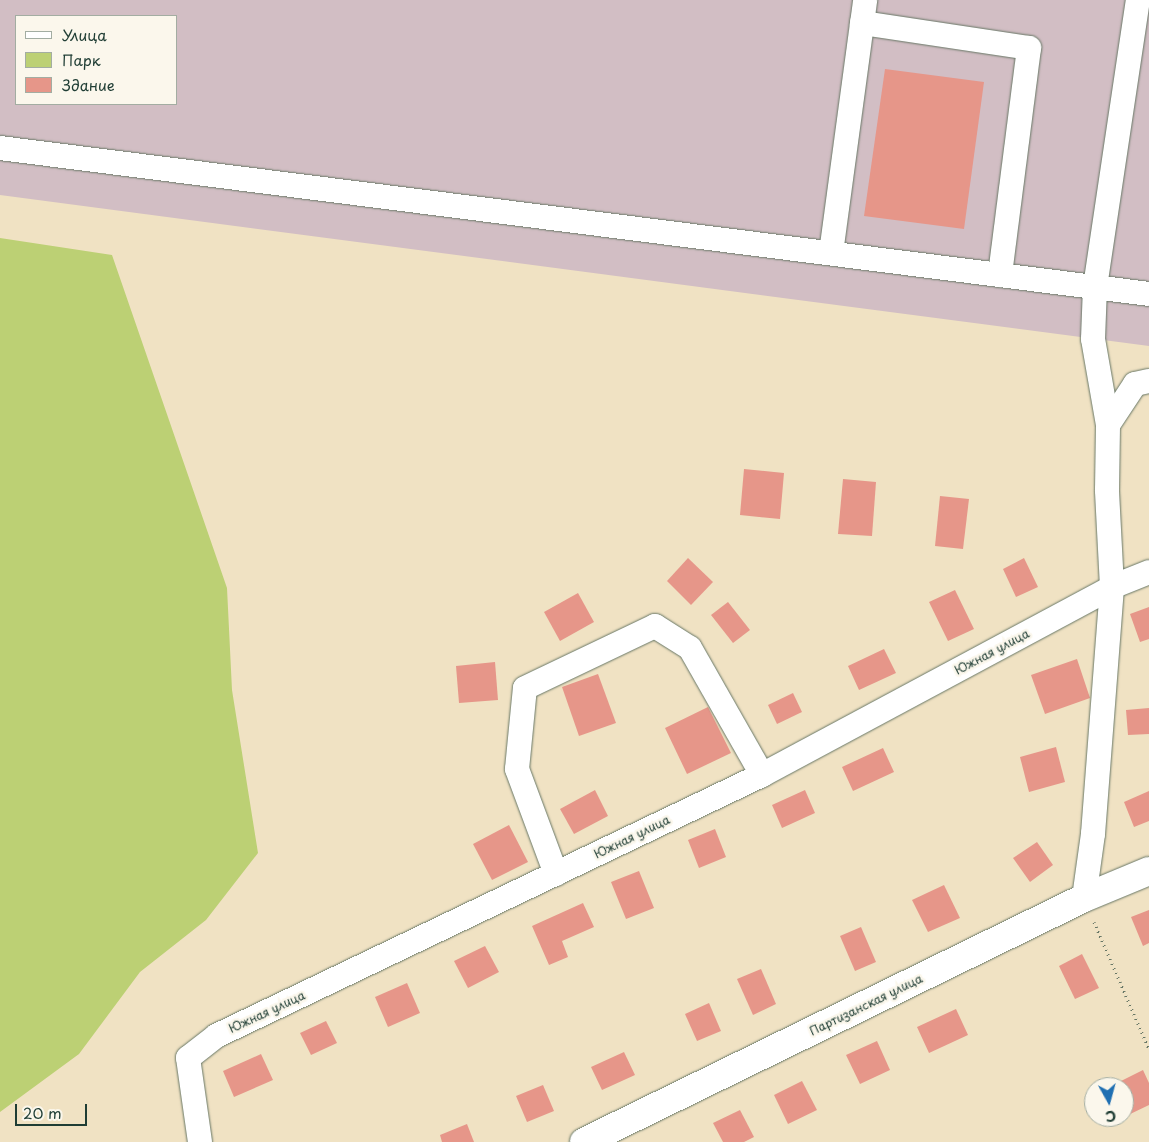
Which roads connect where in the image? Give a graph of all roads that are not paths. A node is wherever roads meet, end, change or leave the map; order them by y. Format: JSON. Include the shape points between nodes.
{"nodes":[{"id":1,"x":863,"y":11,"type":"edge"},
{"id":2,"x":1141,"y":14,"type":"edge"},
{"id":3,"x":0,"y":148,"type":"edge"},
{"id":4,"x":831,"y":253,"type":"junction"},
{"id":5,"x":1000,"y":275,"type":"junction"},
{"id":6,"x":1095,"y":287,"type":"junction"},
{"id":7,"x":1149,"y":294,"type":"edge"},
{"id":8,"x":1149,"y":381,"type":"edge"},
{"id":9,"x":1108,"y":425,"type":"junction"},
{"id":10,"x":1149,"y":572,"type":"edge"},
{"id":11,"x":1112,"y":587,"type":"junction"},
{"id":12,"x":762,"y":775,"type":"junction"},
{"id":13,"x":1149,"y":871,"type":"edge"},
{"id":14,"x":556,"y":874,"type":"junction"},
{"id":15,"x":1084,"y":898,"type":"junction"},
{"id":16,"x":200,"y":1142,"type":"edge"},
{"id":17,"x":584,"y":1142,"type":"edge"}],
"edges":[{"from":1,"to":4,"type":"street"},
{"from":1,"to":5,"type":"street","via":[[1029,48]]},
{"from":2,"to":6,"type":"street"},
{"from":3,"to":4,"type":"street"},
{"from":4,"to":5,"type":"street"},
{"from":5,"to":6,"type":"street"},
{"from":6,"to":7,"type":"street"},
{"from":6,"to":9,"type":"street","via":[[1093,339]]},
{"from":8,"to":9,"type":"street","via":[[1136,384]]},
{"from":9,"to":11,"type":"street","via":[[1107,490]]},
{"from":10,"to":11,"type":"street","name":"Южная улица"},
{"from":11,"to":12,"type":"street","name":"Южная улица"},
{"from":11,"to":15,"type":"street","via":[[1093,834]]},
{"from":12,"to":14,"type":"street","name":"Южная улица"},
{"from":12,"to":14,"type":"street","via":[[690,648],[655,626],[525,688],[517,769]]},
{"from":13,"to":15,"type":"main road","name":"Партизанская улица"},
{"from":14,"to":16,"type":"street","name":"Южная улица","via":[[216,1036],[188,1058]]},
{"from":15,"to":17,"type":"main road","name":"Партизанская улица"}]}
